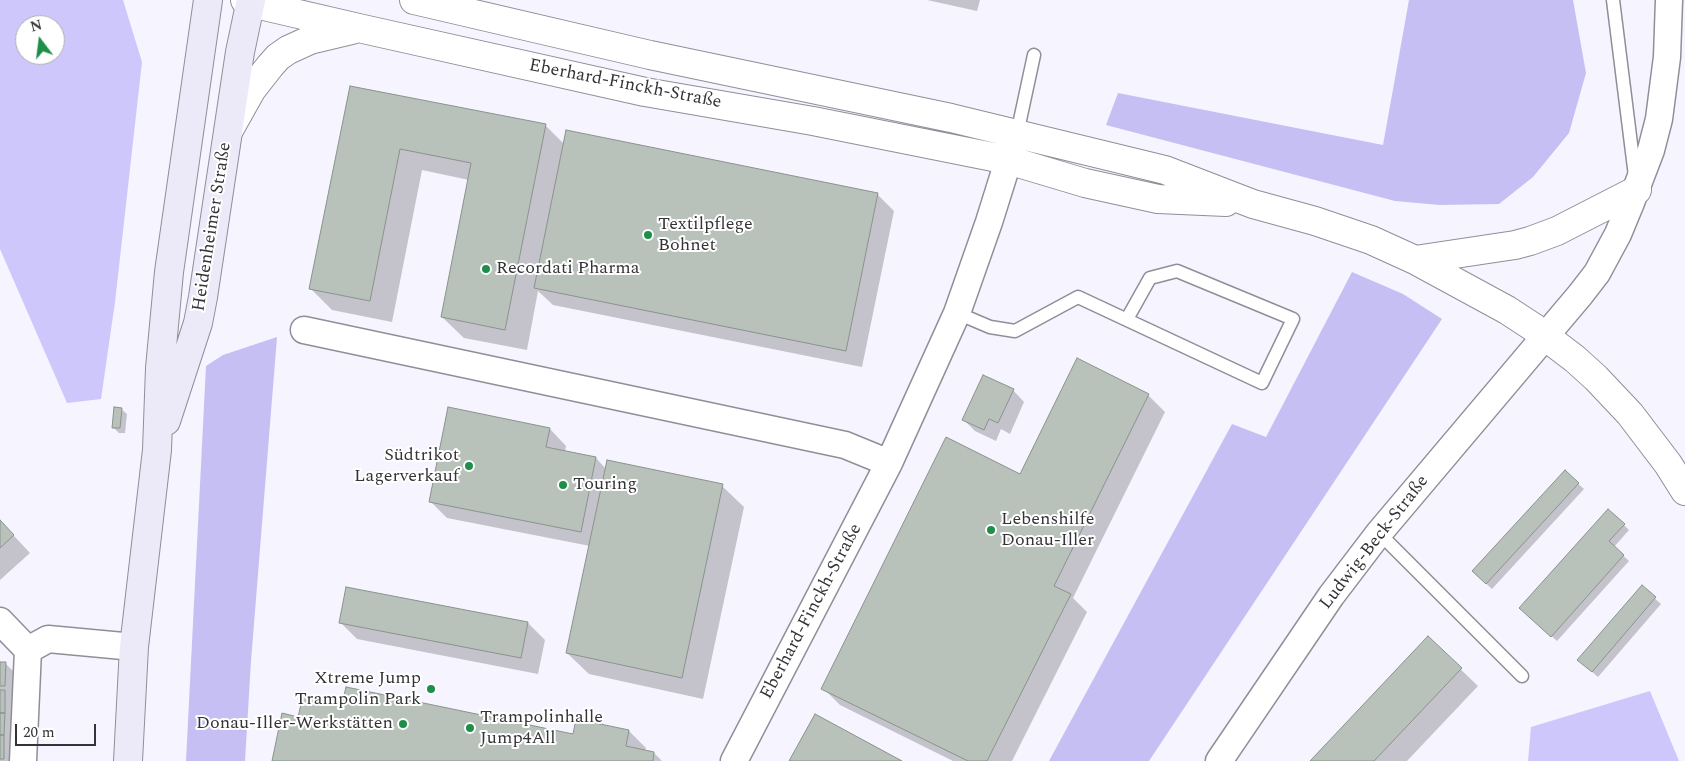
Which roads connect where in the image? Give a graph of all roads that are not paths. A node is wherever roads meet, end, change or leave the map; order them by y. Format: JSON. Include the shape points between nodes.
{"nodes":[{"id":1,"x":208,"y":0,"type":"edge"},
{"id":2,"x":414,"y":0,"type":"edge"},
{"id":3,"x":1612,"y":0,"type":"edge"},
{"id":4,"x":1669,"y":0,"type":"edge"},
{"id":5,"x":249,"y":1,"type":"edge"},
{"id":6,"x":363,"y":29,"type":"junction"},
{"id":7,"x":1034,"y":55,"type":"dead end"},
{"id":8,"x":229,"y":130,"type":"junction"},
{"id":9,"x":1016,"y":134,"type":"junction"},
{"id":10,"x":1008,"y":160,"type":"junction"},
{"id":11,"x":1637,"y":190,"type":"junction"},
{"id":12,"x":1253,"y":204,"type":"junction"},
{"id":13,"x":1415,"y":260,"type":"junction"},
{"id":14,"x":957,"y":314,"type":"junction"},
{"id":15,"x":1127,"y":319,"type":"junction"},
{"id":16,"x":304,"y":330,"type":"dead end"},
{"id":17,"x":1545,"y":336,"type":"junction"},
{"id":18,"x":157,"y":450,"type":"junction"},
{"id":19,"x":889,"y":463,"type":"junction"},
{"id":20,"x":1685,"y":491,"type":"edge"},
{"id":21,"x":1379,"y":532,"type":"junction"},
{"id":22,"x":0,"y":621,"type":"edge"},
{"id":23,"x":134,"y":648,"type":"junction"},
{"id":24,"x":28,"y":650,"type":"junction"},
{"id":25,"x":1522,"y":676,"type":"dead end"},
{"id":26,"x":23,"y":761,"type":"edge"},
{"id":27,"x":128,"y":761,"type":"edge"},
{"id":28,"x":734,"y":761,"type":"edge"},
{"id":29,"x":1219,"y":761,"type":"edge"}],
"edges":[{"from":1,"to":18,"type":"main road","name":"Heidenheimer Straße","via":[[169,272],[160,368]]},
{"from":2,"to":9,"type":"street","name":"Eberhard-Finckh-Straße","via":[[650,56]]},
{"from":3,"to":11,"type":"lane"},
{"from":4,"to":11,"type":"street","name":"Ludwig-Beck-Straße","via":[[1662,105]]},
{"from":5,"to":6,"type":"street","name":"Eberhard-Finckh-Straße"},
{"from":5,"to":8,"type":"main road","name":"Heidenheimer Straße"},
{"from":6,"to":8,"type":"street","via":[[324,36],[288,50],[256,83]]},
{"from":6,"to":10,"type":"street","name":"Eberhard-Finckh-Straße","via":[[645,92]]},
{"from":7,"to":9,"type":"lane"},
{"from":8,"to":18,"type":"main road","name":"Heidenheimer Straße","via":[[204,297]]},
{"from":9,"to":10,"type":"street","name":"Eberhard-Finckh-Straße"},
{"from":9,"to":12,"type":"street","name":"Eberhard-Finckh-Straße","via":[[1165,170]]},
{"from":10,"to":12,"type":"street","name":"Eberhard-Finckh-Straße","via":[[1086,183],[1158,199]]},
{"from":10,"to":14,"type":"street","name":"Eberhard-Finckh-Straße"},
{"from":11,"to":13,"type":"street","via":[[1557,231],[1530,241]]},
{"from":11,"to":17,"type":"street","name":"Ludwig-Beck-Straße","via":[[1597,273]]},
{"from":12,"to":13,"type":"street","name":"Eberhard-Finckh-Straße","via":[[1344,231]]},
{"from":13,"to":17,"type":"street","name":"Eberhard-Finckh-Straße","via":[[1507,310]]},
{"from":14,"to":15,"type":"lane","via":[[990,327],[1015,331],[1078,297]]},
{"from":14,"to":19,"type":"street","name":"Eberhard-Finckh-Straße"},
{"from":15,"to":15,"type":"lane","via":[[1150,278],[1177,271],[1293,319],[1262,384]]},
{"from":16,"to":19,"type":"street","via":[[845,445]]},
{"from":17,"to":20,"type":"street","name":"Eberhard-Finckh-Straße","via":[[1585,367],[1630,414]]},
{"from":17,"to":21,"type":"street","name":"Ludwig-Beck-Straße"},
{"from":18,"to":23,"type":"main road","name":"Heidenheimer Straße"},
{"from":19,"to":28,"type":"street","name":"Eberhard-Finckh-Straße"},
{"from":21,"to":25,"type":"lane"},
{"from":21,"to":29,"type":"street","name":"Ludwig-Beck-Straße"},
{"from":22,"to":24,"type":"street"},
{"from":23,"to":24,"type":"street","via":[[48,639]]},
{"from":23,"to":27,"type":"main road","name":"Heidenheimer Straße"},
{"from":24,"to":26,"type":"street"}]}
